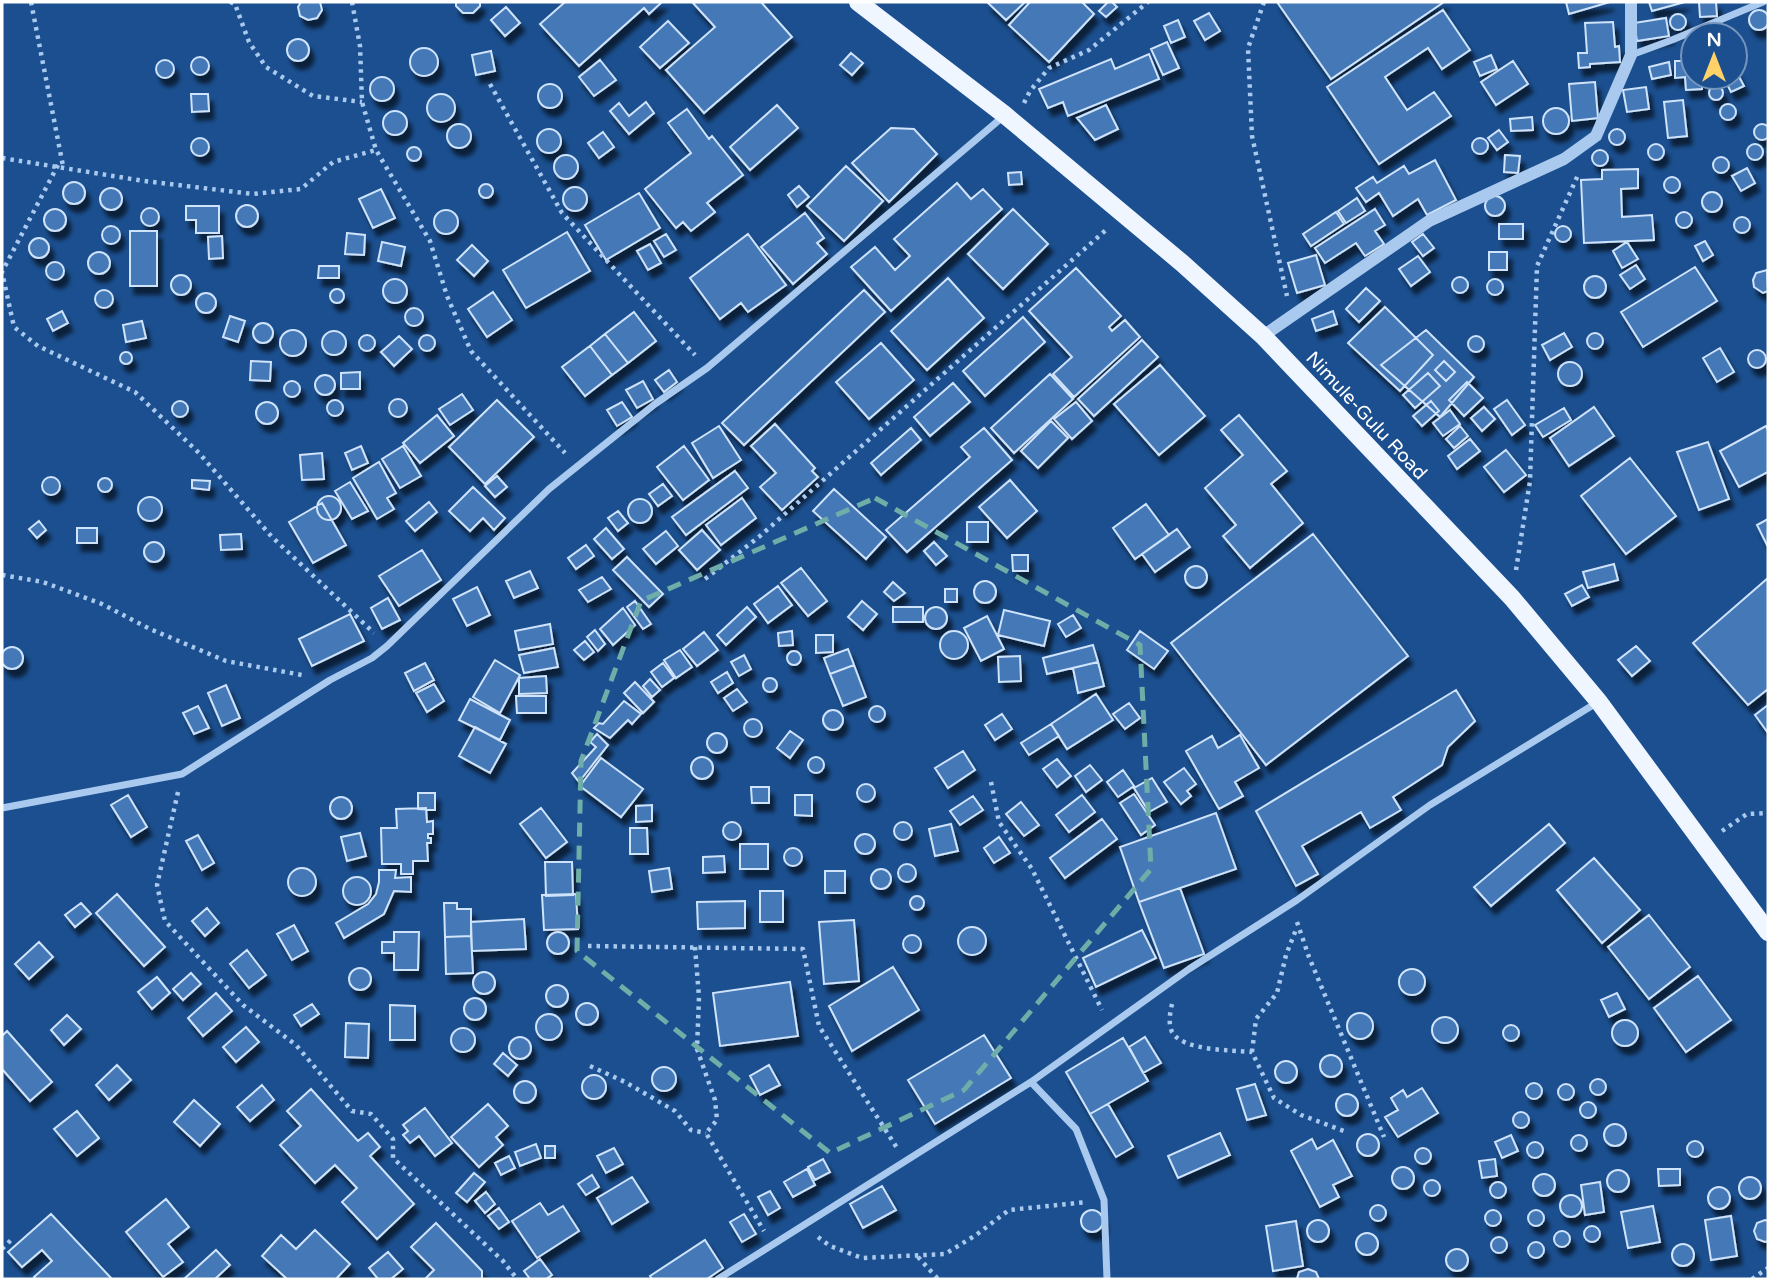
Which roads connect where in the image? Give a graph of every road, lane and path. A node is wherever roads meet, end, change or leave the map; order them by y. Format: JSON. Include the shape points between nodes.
{"nodes":[{"id":1,"x":31,"y":2,"type":"edge"},
{"id":2,"x":230,"y":2,"type":"edge"},
{"id":3,"x":352,"y":2,"type":"edge"},
{"id":4,"x":858,"y":2,"type":"edge"},
{"id":5,"x":1147,"y":2,"type":"edge"},
{"id":6,"x":1264,"y":2,"type":"edge"},
{"id":7,"x":1631,"y":2,"type":"edge"},
{"id":8,"x":1763,"y":2,"type":"edge"},
{"id":9,"x":1631,"y":55,"type":"junction"},
{"id":10,"x":490,"y":84,"type":"dead end"},
{"id":11,"x":362,"y":102,"type":"junction"},
{"id":12,"x":1009,"y":119,"type":"junction"},
{"id":13,"x":1596,"y":136,"type":"junction"},
{"id":14,"x":376,"y":150,"type":"junction"},
{"id":15,"x":2,"y":158,"type":"edge"},
{"id":16,"x":60,"y":166,"type":"junction"},
{"id":17,"x":1124,"y":214,"type":"junction"},
{"id":18,"x":1292,"y":318,"type":"junction"},
{"id":19,"x":1263,"y":336,"type":"junction"},
{"id":20,"x":708,"y":368,"type":"junction"},
{"id":21,"x":577,"y":466,"type":"junction"},
{"id":22,"x":2,"y":575,"type":"edge"},
{"id":23,"x":705,"y":579,"type":"dead end"},
{"id":24,"x":1512,"y":598,"type":"junction"},
{"id":25,"x":387,"y":646,"type":"junction"},
{"id":26,"x":330,"y":680,"type":"junction"},
{"id":27,"x":1599,"y":702,"type":"junction"},
{"id":28,"x":182,"y":774,"type":"junction"},
{"id":29,"x":991,"y":782,"type":"dead end"},
{"id":30,"x":2,"y":808,"type":"edge"},
{"id":31,"x":1768,"y":813,"type":"edge"},
{"id":32,"x":1704,"y":844,"type":"junction"},
{"id":33,"x":1297,"y":900,"type":"junction"},
{"id":34,"x":1297,"y":927,"type":"junction"},
{"id":35,"x":1768,"y":932,"type":"edge"},
{"id":36,"x":587,"y":946,"type":"dead end"},
{"id":37,"x":695,"y":947,"type":"junction"},
{"id":38,"x":1189,"y":969,"type":"junction"},
{"id":39,"x":1110,"y":1026,"type":"junction"},
{"id":40,"x":1252,"y":1052,"type":"junction"},
{"id":41,"x":590,"y":1066,"type":"dead end"},
{"id":42,"x":1031,"y":1082,"type":"junction"},
{"id":43,"x":1344,"y":1131,"type":"dead end"},
{"id":44,"x":706,"y":1133,"type":"junction"},
{"id":45,"x":1384,"y":1137,"type":"dead end"},
{"id":46,"x":905,"y":1160,"type":"junction"},
{"id":47,"x":1104,"y":1200,"type":"junction"},
{"id":48,"x":807,"y":1222,"type":"junction"},
{"id":49,"x":12,"y":1239,"type":"dead end"},
{"id":50,"x":771,"y":1244,"type":"junction"},
{"id":51,"x":2,"y":1249,"type":"edge"},
{"id":52,"x":918,"y":1256,"type":"junction"},
{"id":53,"x":1768,"y":1268,"type":"edge"},
{"id":54,"x":517,"y":1279,"type":"edge"},
{"id":55,"x":718,"y":1279,"type":"edge"},
{"id":56,"x":938,"y":1279,"type":"edge"},
{"id":57,"x":1107,"y":1279,"type":"edge"},
{"id":58,"x":1752,"y":1279,"type":"edge"}],
"edges":[{"from":1,"to":16,"type":"path"},
{"from":2,"to":11,"type":"path","via":[[266,67],[313,96]]},
{"from":3,"to":11,"type":"path","via":[[360,46]]},
{"from":4,"to":12,"type":"main road","name":"Nimule-Gulu Road"},
{"from":5,"to":12,"type":"path","via":[[1089,50],[1049,68]]},
{"from":6,"to":18,"type":"path","via":[[1248,48],[1252,136]]},
{"from":7,"to":9,"type":"street"},
{"from":8,"to":9,"type":"street"},
{"from":9,"to":13,"type":"street"},
{"from":10,"to":20,"type":"path","via":[[562,213]]},
{"from":11,"to":14,"type":"path"},
{"from":12,"to":17,"type":"main road","name":"Nimule-Gulu Road"},
{"from":12,"to":20,"type":"street"},
{"from":13,"to":18,"type":"street","via":[[1564,159],[1429,221]]},
{"from":13,"to":24,"type":"path","via":[[1537,266],[1530,481]]},
{"from":14,"to":16,"type":"path","via":[[333,162],[301,189],[253,194]]},
{"from":14,"to":21,"type":"path","via":[[430,241],[471,351]]},
{"from":15,"to":16,"type":"path"},
{"from":16,"to":25,"type":"path","via":[[2,272],[14,327],[38,346],[135,392],[199,453],[272,537]]},
{"from":17,"to":19,"type":"main road","name":"Nimule-Gulu Road"},
{"from":17,"to":23,"type":"path","via":[[760,536]]},
{"from":18,"to":19,"type":"street"},
{"from":19,"to":24,"type":"main road","name":"Nimule-Gulu Road"},
{"from":20,"to":21,"type":"street"},
{"from":21,"to":25,"type":"street"},
{"from":22,"to":26,"type":"path","via":[[43,582],[102,604],[226,662]]},
{"from":24,"to":27,"type":"main road","name":"Nimule-Gulu Road"},
{"from":25,"to":26,"type":"street"},
{"from":26,"to":28,"type":"street"},
{"from":27,"to":32,"type":"main road","name":"Nimule-Gulu Road"},
{"from":27,"to":33,"type":"street","via":[[1430,805]]},
{"from":28,"to":30,"type":"street"},
{"from":28,"to":54,"type":"path","via":[[157,885],[165,921],[243,1005],[296,1045],[352,1111],[371,1114],[393,1139],[393,1158]]},
{"from":29,"to":39,"type":"path","via":[[999,822],[1032,869]]},
{"from":31,"to":32,"type":"path","via":[[1747,814]]},
{"from":32,"to":35,"type":"main road","name":"Nimule-Gulu Road"},
{"from":33,"to":34,"type":"path"},
{"from":33,"to":38,"type":"street"},
{"from":34,"to":40,"type":"path","via":[[1277,993],[1256,1019]]},
{"from":34,"to":45,"type":"path"},
{"from":36,"to":37,"type":"path"},
{"from":37,"to":44,"type":"path","via":[[697,1049],[717,1119]]},
{"from":37,"to":46,"type":"path","via":[[803,949],[819,1026]]},
{"from":38,"to":39,"type":"street"},
{"from":38,"to":40,"type":"path","via":[[1175,990],[1169,1019],[1173,1033],[1188,1045]]},
{"from":39,"to":42,"type":"street"},
{"from":40,"to":43,"type":"path","via":[[1274,1098],[1301,1115]]},
{"from":41,"to":44,"type":"path","via":[[675,1111],[691,1130]]},
{"from":42,"to":46,"type":"street"},
{"from":42,"to":47,"type":"street","via":[[1076,1129]]},
{"from":44,"to":50,"type":"path"},
{"from":46,"to":48,"type":"street"},
{"from":47,"to":52,"type":"path","via":[[1009,1210],[945,1254]]},
{"from":47,"to":57,"type":"street"},
{"from":48,"to":50,"type":"street"},
{"from":48,"to":52,"type":"path","via":[[830,1246],[862,1258]]},
{"from":49,"to":51,"type":"path"},
{"from":50,"to":55,"type":"street"},
{"from":52,"to":56,"type":"path"},
{"from":53,"to":58,"type":"path"}]}
